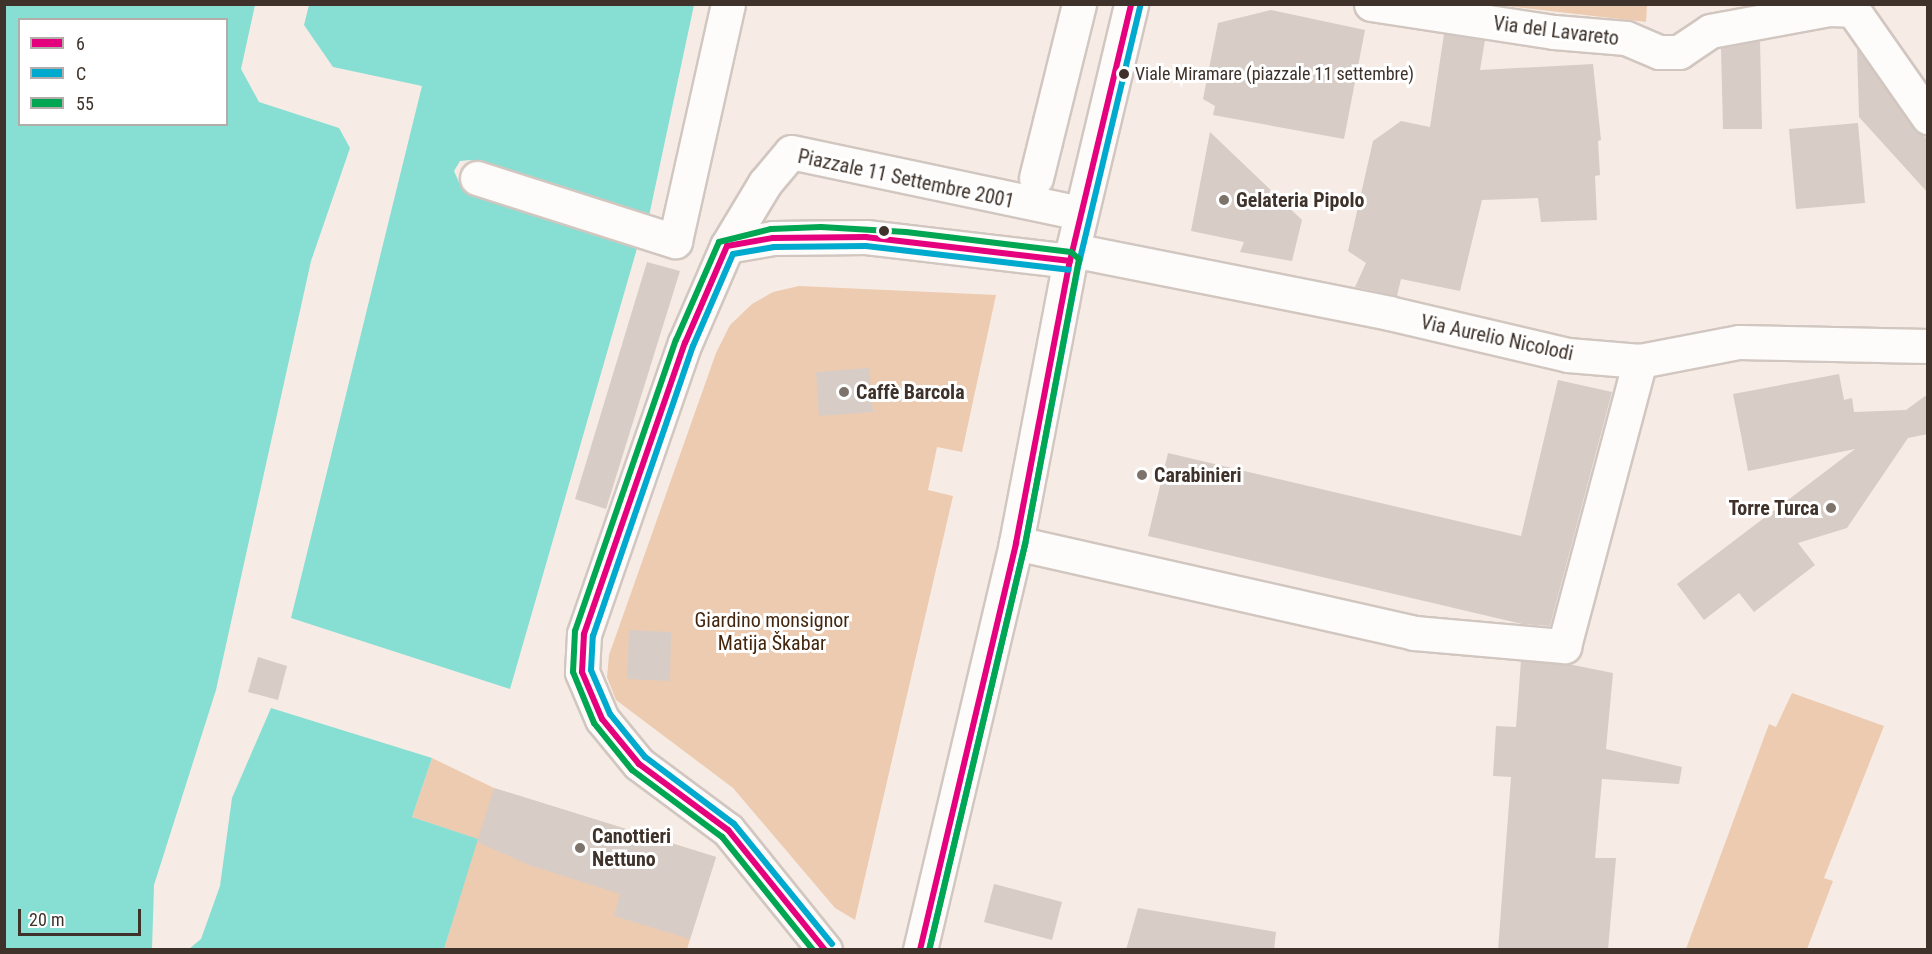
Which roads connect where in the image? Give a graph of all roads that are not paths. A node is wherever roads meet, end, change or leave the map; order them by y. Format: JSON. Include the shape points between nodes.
{"nodes":[{"id":1,"x":728,"y":4,"type":"edge"},
{"id":2,"x":1078,"y":4,"type":"edge"},
{"id":3,"x":1131,"y":4,"type":"edge"},
{"id":4,"x":1371,"y":4,"type":"edge"},
{"id":5,"x":1928,"y":117,"type":"edge"},
{"id":6,"x":477,"y":178,"type":"dead end"},
{"id":7,"x":1036,"y":178,"type":"dead end"},
{"id":8,"x":1081,"y":213,"type":"junction"},
{"id":9,"x":727,"y":246,"type":"junction"},
{"id":10,"x":1071,"y":255,"type":"junction"},
{"id":11,"x":1928,"y":346,"type":"edge"},
{"id":12,"x":1640,"y":361,"type":"junction"},
{"id":13,"x":1016,"y":543,"type":"junction"},
{"id":14,"x":825,"y":950,"type":"edge"},
{"id":15,"x":920,"y":950,"type":"edge"}],
"edges":[{"from":1,"to":6,"type":"street","via":[[675,241]]},
{"from":2,"to":7,"type":"street","name":"Piazzale 11 Settembre 2001"},
{"from":3,"to":8,"type":"street"},
{"from":4,"to":5,"type":"street","name":"Via del Lavareto","via":[[1554,32],[1626,38],[1659,52],[1679,52],[1710,31],[1829,9],[1853,10]]},
{"from":8,"to":9,"type":"street","name":"Piazzale 11 Settembre 2001","via":[[791,152],[760,191]]},
{"from":8,"to":10,"type":"street"},
{"from":9,"to":10,"type":"street","via":[[773,238],[866,237]]},
{"from":9,"to":14,"type":"street","via":[[685,343],[584,634],[582,672],[602,719],[639,764],[728,830]]},
{"from":10,"to":12,"type":"street","name":"Via Aurelio Nicolodi","via":[[1389,314],[1568,355]]},
{"from":10,"to":13,"type":"street"},
{"from":11,"to":12,"type":"street","name":"Via Aurelio Nicolodi","via":[[1739,342]]},
{"from":12,"to":13,"type":"street","via":[[1564,646],[1414,633]]},
{"from":13,"to":15,"type":"street"}]}
